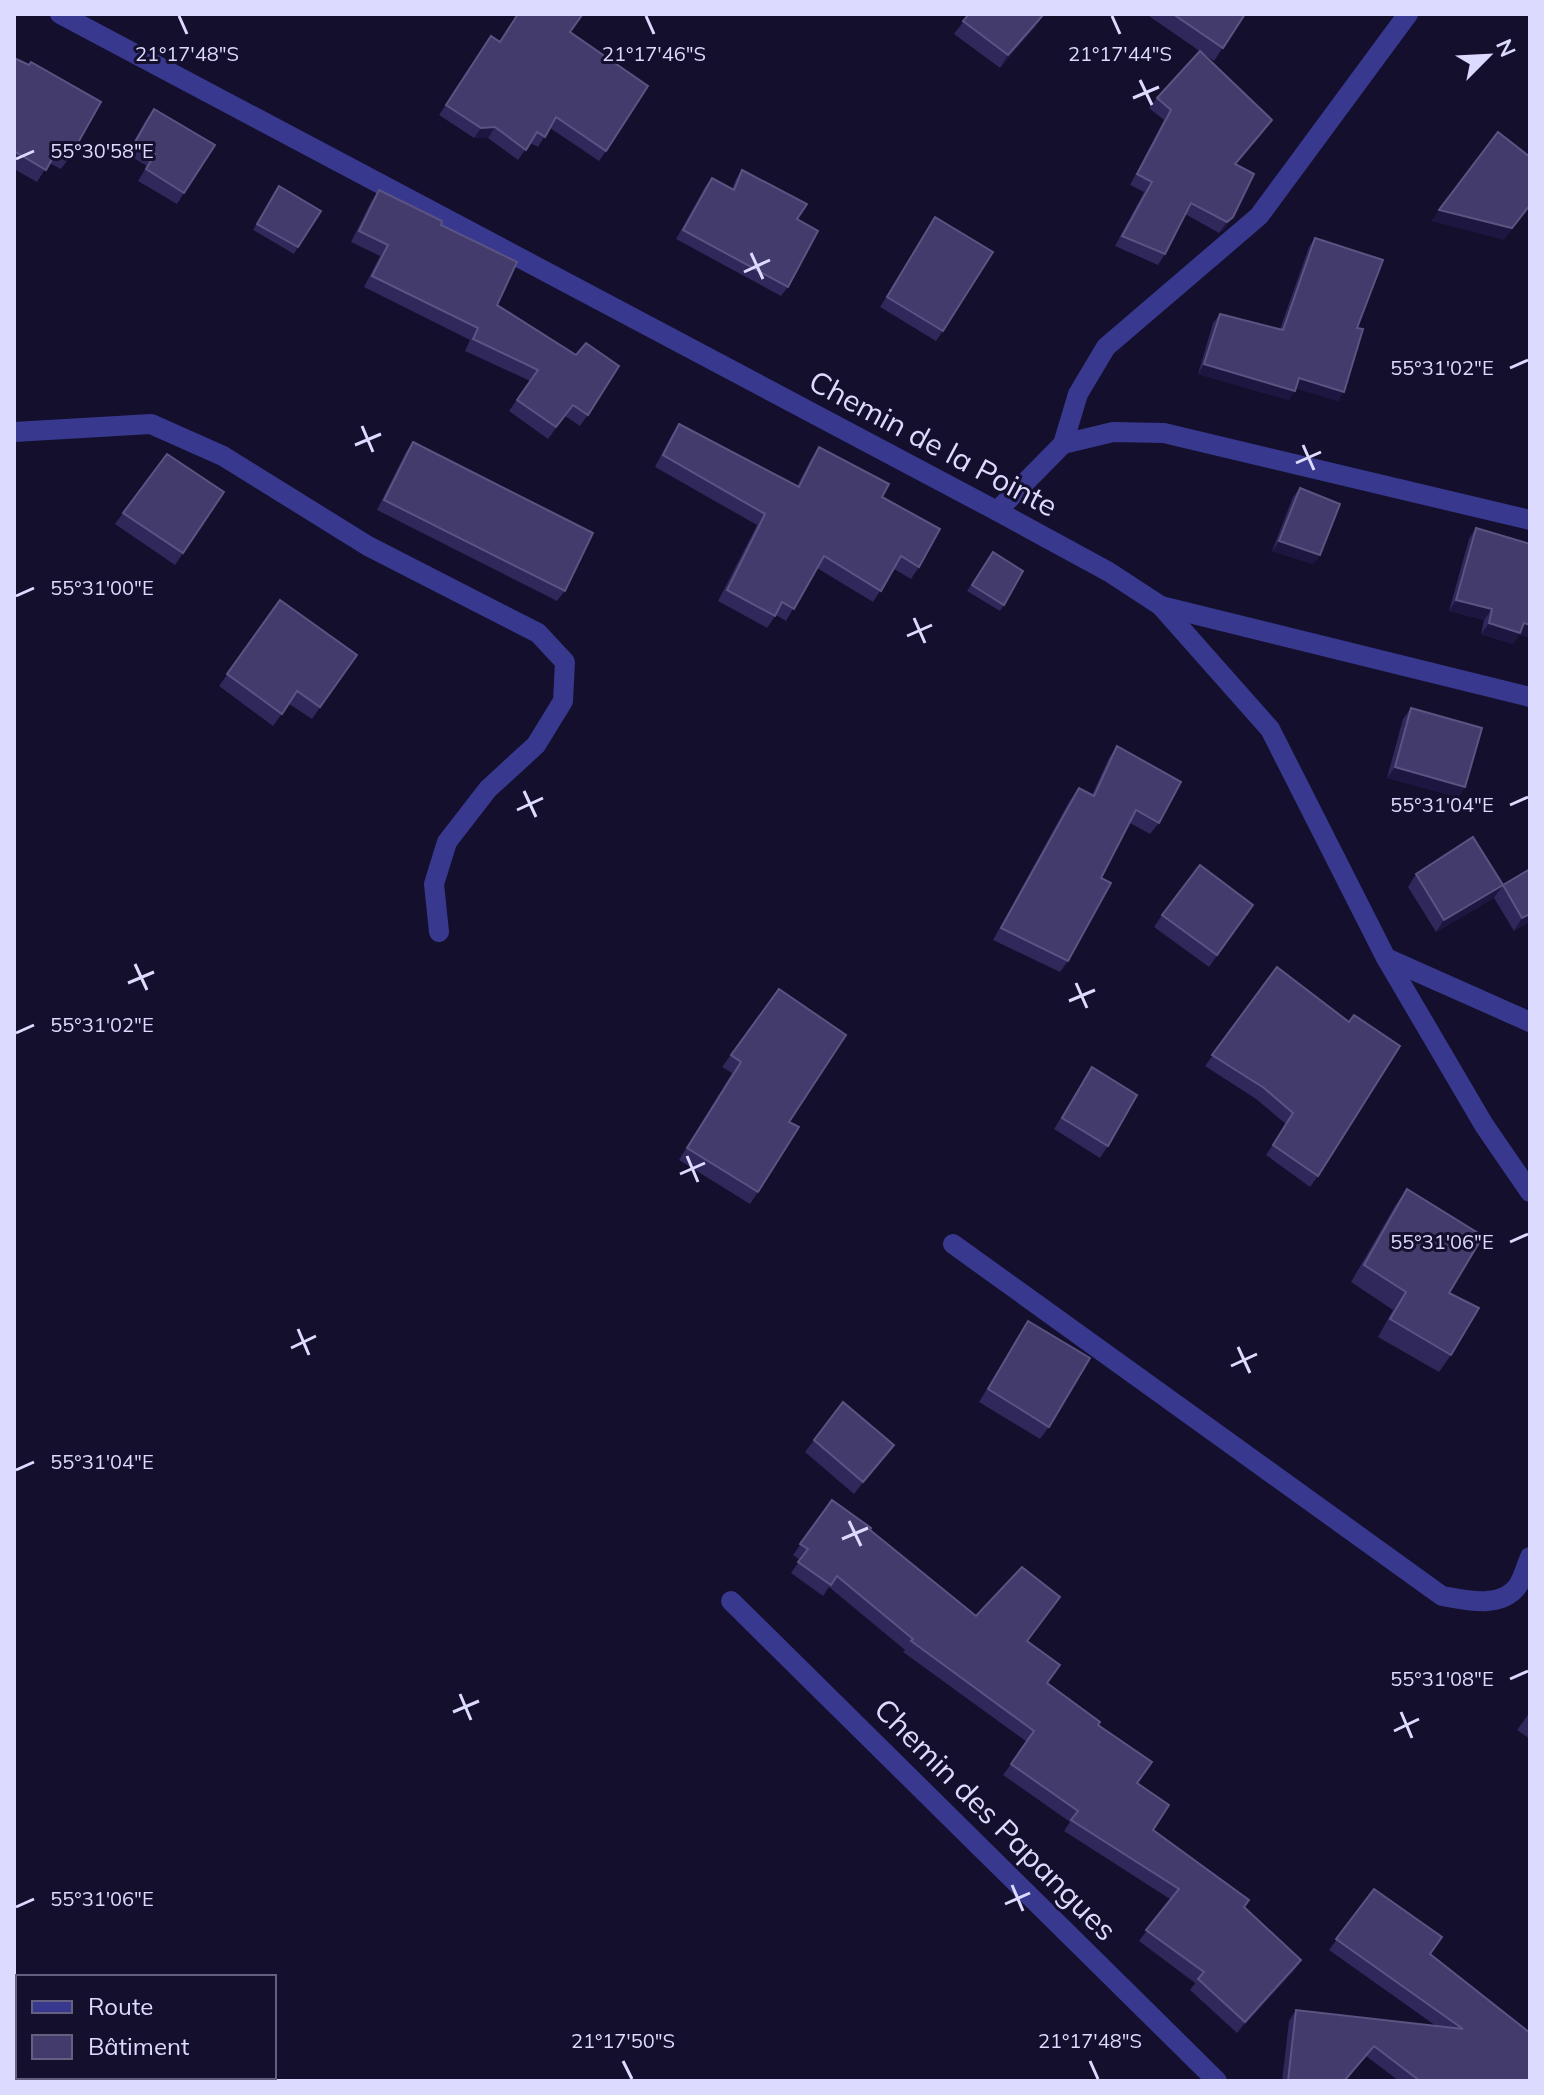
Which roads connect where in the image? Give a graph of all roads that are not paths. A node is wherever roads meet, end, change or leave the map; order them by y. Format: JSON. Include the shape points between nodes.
{"nodes":[{"id":1,"x":60,"y":14,"type":"edge"},
{"id":2,"x":1408,"y":14,"type":"edge"},
{"id":3,"x":14,"y":432,"type":"edge"},
{"id":4,"x":1063,"y":444,"type":"junction"},
{"id":5,"x":997,"y":511,"type":"junction"},
{"id":6,"x":1530,"y":520,"type":"edge"},
{"id":7,"x":1161,"y":606,"type":"junction"},
{"id":8,"x":1530,"y":697,"type":"edge"},
{"id":9,"x":439,"y":932,"type":"dead end"},
{"id":10,"x":1386,"y":958,"type":"junction"},
{"id":11,"x":1530,"y":1022,"type":"edge"},
{"id":12,"x":1530,"y":1192,"type":"edge"},
{"id":13,"x":953,"y":1244,"type":"dead end"},
{"id":14,"x":1530,"y":1557,"type":"edge"},
{"id":15,"x":731,"y":1601,"type":"dead end"},
{"id":16,"x":1217,"y":2081,"type":"edge"}],
"edges":[{"from":1,"to":5,"type":"street","name":"Chemin de la Pointe"},
{"from":2,"to":4,"type":"street","via":[[1259,216],[1106,347],[1078,394]]},
{"from":3,"to":9,"type":"street","via":[[151,424],[223,456],[368,546],[538,633],[565,662],[563,701],[536,745],[488,789],[447,842],[434,884]]},
{"from":4,"to":5,"type":"street"},
{"from":4,"to":6,"type":"street","via":[[1113,432],[1164,433]]},
{"from":5,"to":7,"type":"street","name":"Chemin de la Pointe"},
{"from":7,"to":8,"type":"street"},
{"from":7,"to":10,"type":"street","name":"Chemin de la Pointe","via":[[1270,729]]},
{"from":10,"to":11,"type":"street"},
{"from":10,"to":12,"type":"street","name":"Chemin de la Pointe","via":[[1484,1125]]},
{"from":13,"to":14,"type":"street","via":[[1442,1596],[1478,1603],[1497,1599],[1516,1589]]},
{"from":15,"to":16,"type":"street","name":"Chemin des Papangues"}]}
